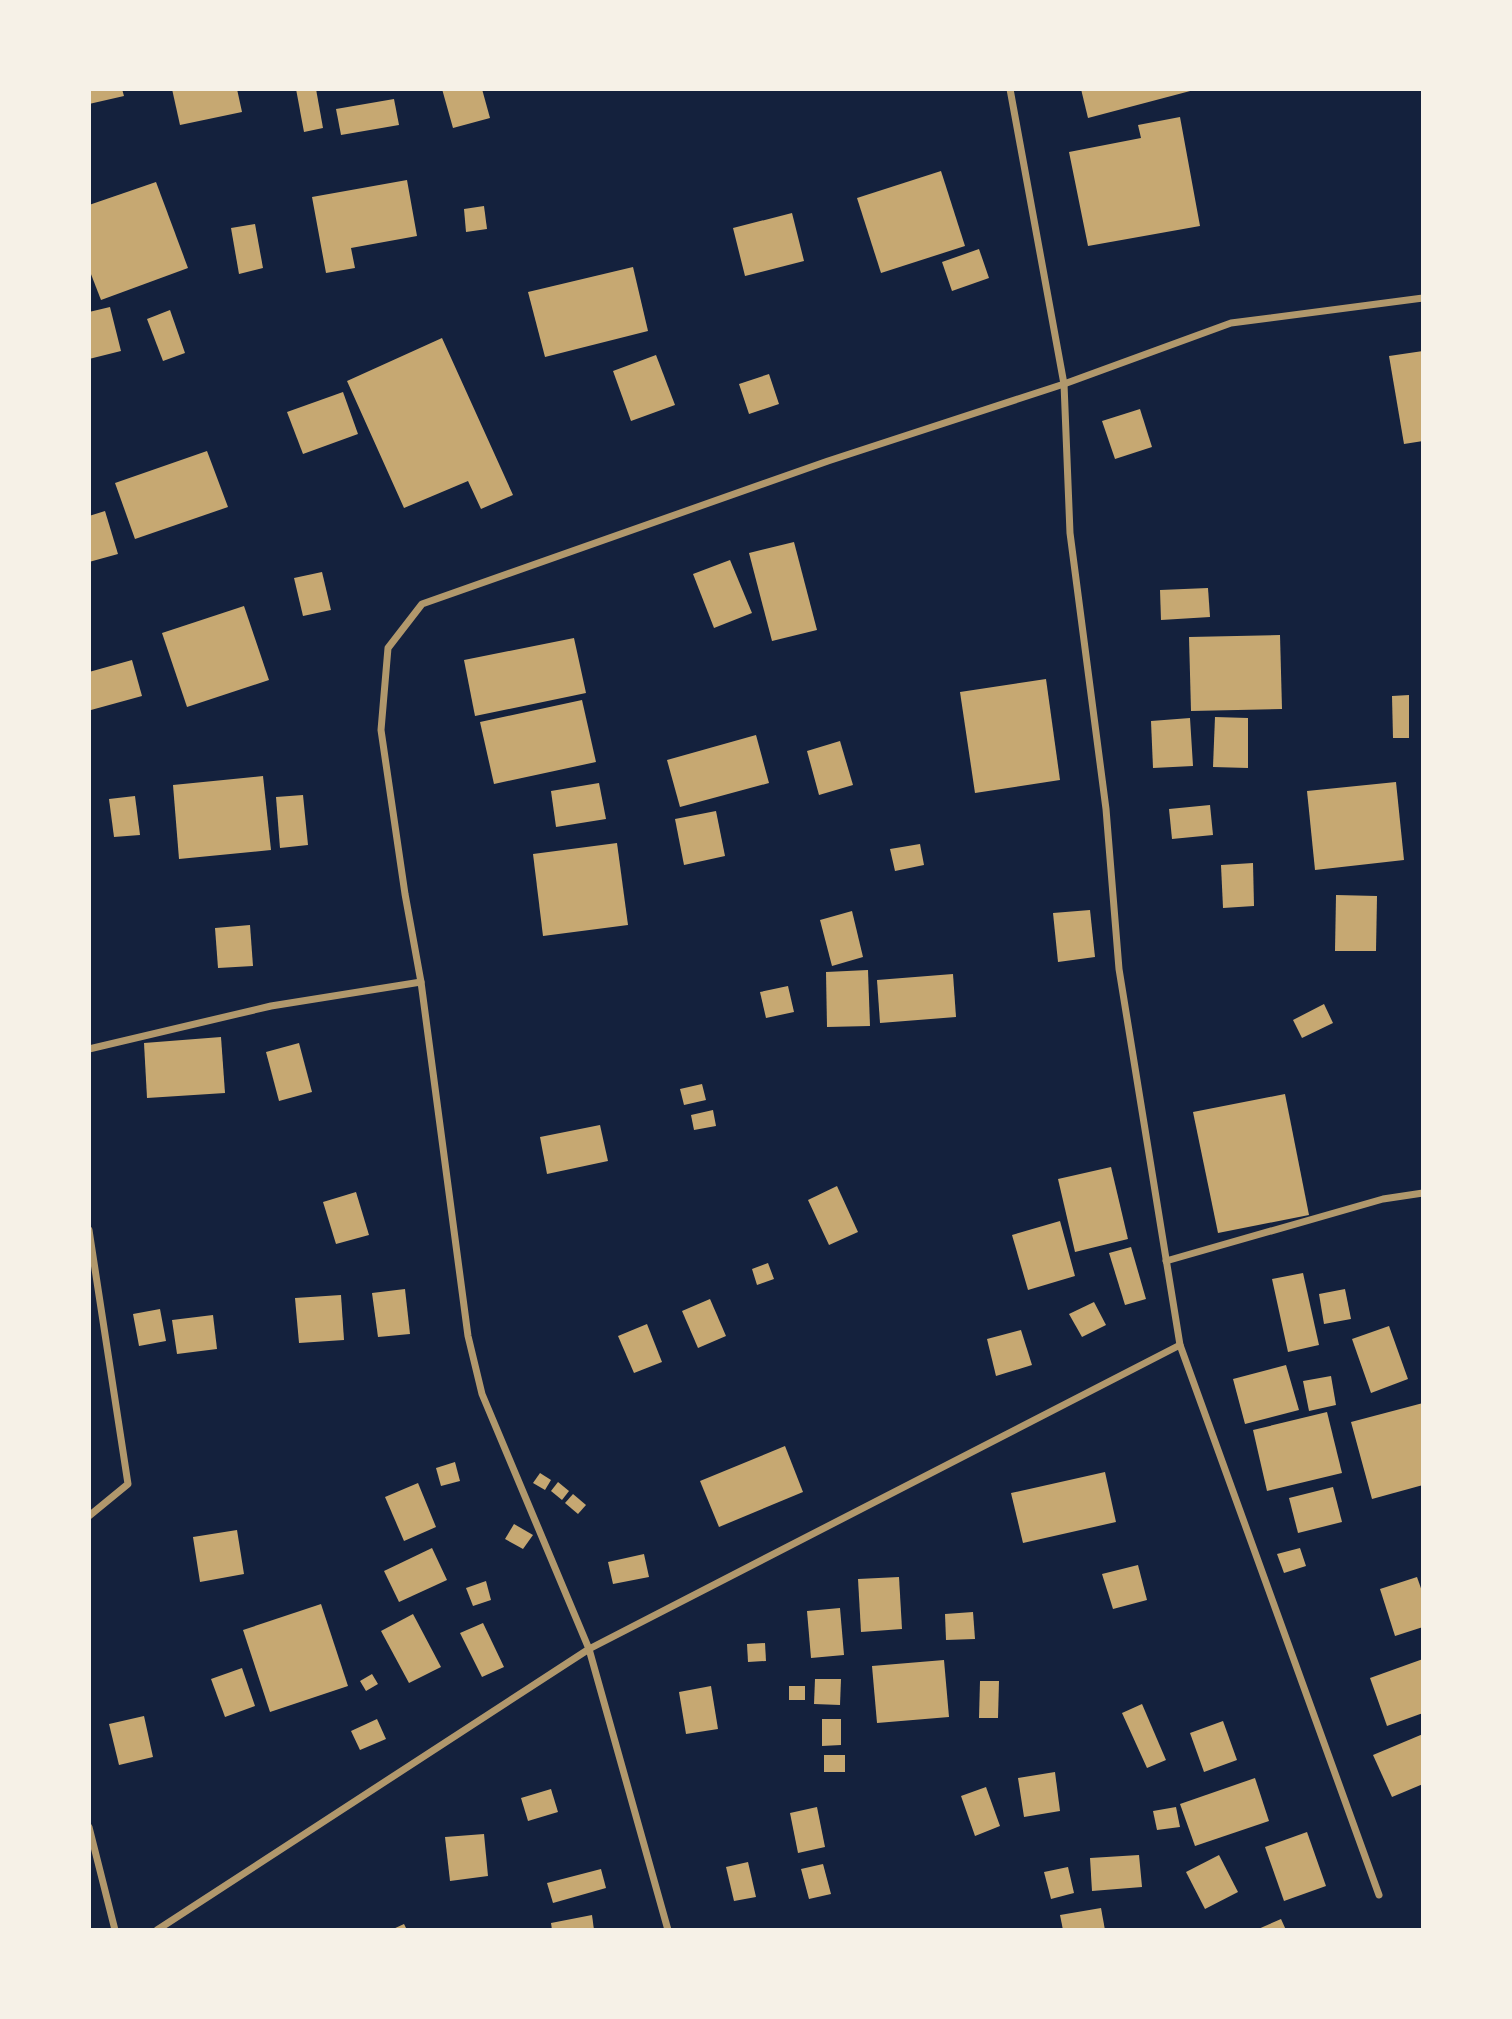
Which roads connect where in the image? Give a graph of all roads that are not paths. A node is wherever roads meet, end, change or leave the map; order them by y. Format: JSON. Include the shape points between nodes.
{"nodes":[{"id":1,"x":1010,"y":89,"type":"edge"},
{"id":2,"x":1423,"y":298,"type":"edge"},
{"id":3,"x":1064,"y":384,"type":"junction"},
{"id":4,"x":421,"y":982,"type":"junction"},
{"id":5,"x":89,"y":1049,"type":"edge"},
{"id":6,"x":1423,"y":1194,"type":"edge"},
{"id":7,"x":89,"y":1230,"type":"edge"},
{"id":8,"x":1166,"y":1262,"type":"junction"},
{"id":9,"x":1180,"y":1345,"type":"junction"},
{"id":10,"x":89,"y":1516,"type":"edge"},
{"id":11,"x":589,"y":1649,"type":"junction"},
{"id":12,"x":89,"y":1827,"type":"edge"},
{"id":13,"x":1379,"y":1895,"type":"dead end"},
{"id":14,"x":115,"y":1930,"type":"edge"},
{"id":15,"x":157,"y":1930,"type":"edge"},
{"id":16,"x":667,"y":1930,"type":"edge"}],
"edges":[{"from":1,"to":3,"type":"street"},
{"from":2,"to":3,"type":"street","via":[[1231,323]]},
{"from":3,"to":4,"type":"street","via":[[828,461],[422,604],[388,648],[382,730]]},
{"from":3,"to":8,"type":"street","via":[[1070,533],[1106,809],[1119,968]]},
{"from":4,"to":5,"type":"street","via":[[271,1006]]},
{"from":4,"to":11,"type":"street","via":[[468,1336],[482,1394]]},
{"from":6,"to":8,"type":"street","via":[[1383,1199]]},
{"from":7,"to":10,"type":"street","via":[[128,1484]]},
{"from":8,"to":9,"type":"street"},
{"from":9,"to":11,"type":"street"},
{"from":9,"to":13,"type":"street"},
{"from":11,"to":15,"type":"street"},
{"from":11,"to":16,"type":"street"},
{"from":12,"to":14,"type":"street"}]}
